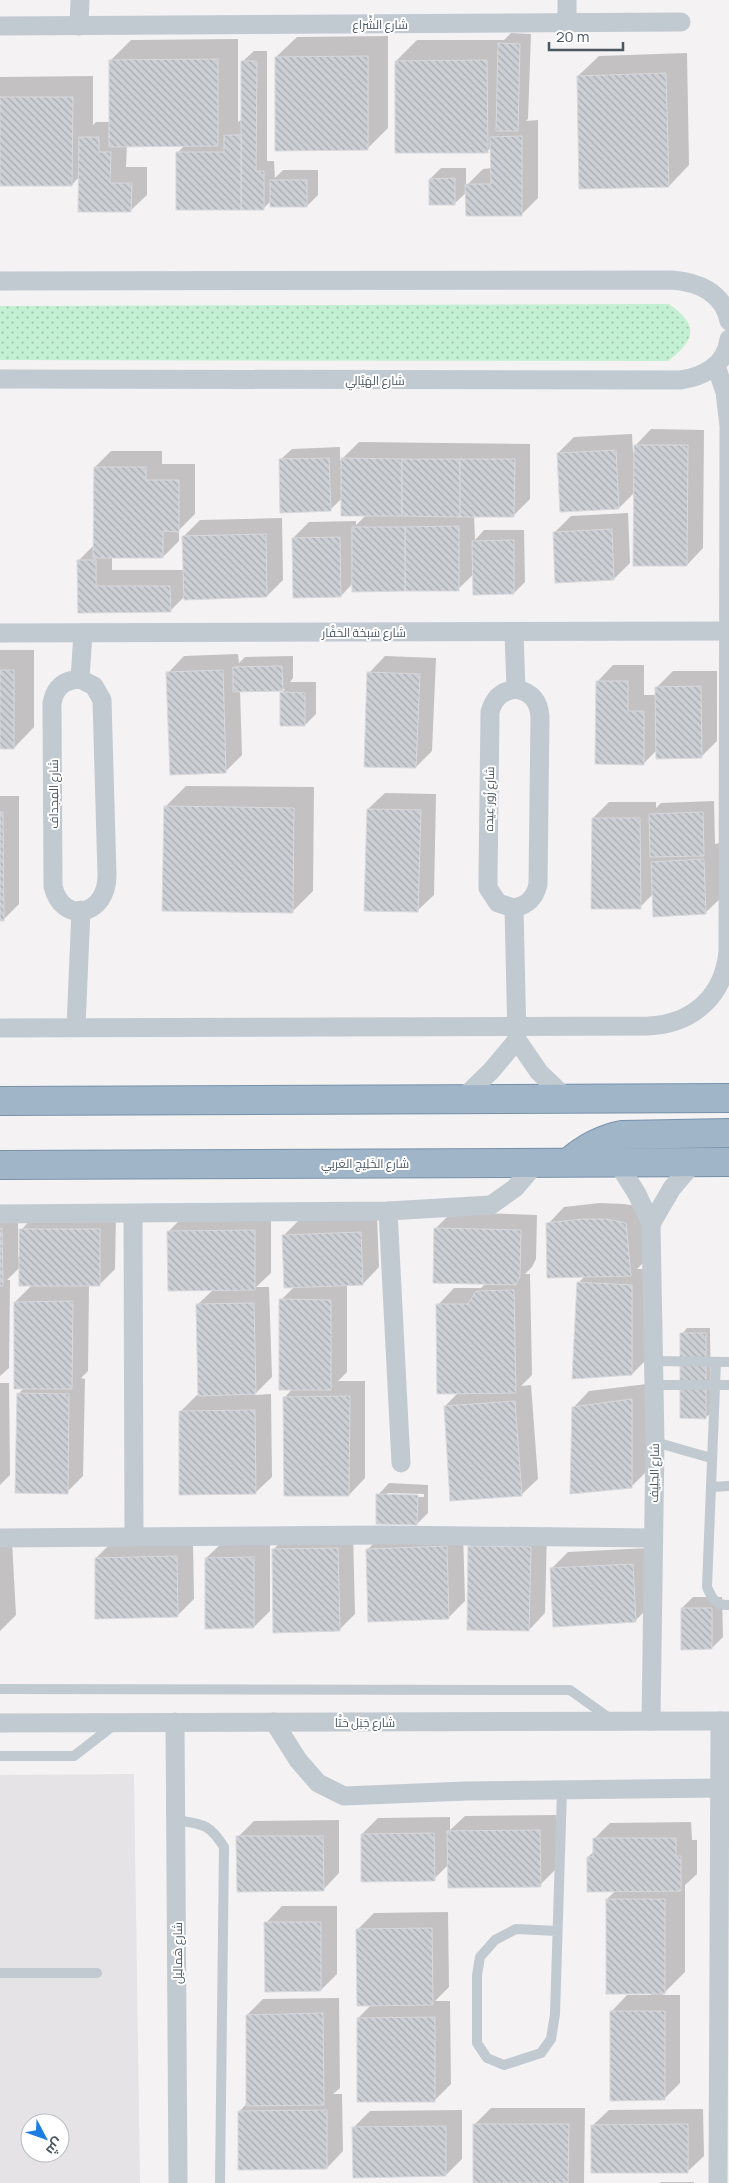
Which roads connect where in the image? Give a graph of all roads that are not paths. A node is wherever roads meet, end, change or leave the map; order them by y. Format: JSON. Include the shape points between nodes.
{"nodes":[{"id":1,"x":80,"y":0,"type":"edge"},
{"id":2,"x":567,"y":0,"type":"edge"},
{"id":3,"x":681,"y":22,"type":"dead end"},
{"id":4,"x":567,"y":23,"type":"junction"},
{"id":5,"x":0,"y":26,"type":"edge"},
{"id":6,"x":79,"y":26,"type":"junction"},
{"id":7,"x":0,"y":281,"type":"edge"},
{"id":8,"x":729,"y":321,"type":"edge"},
{"id":9,"x":729,"y":339,"type":"edge"},
{"id":10,"x":716,"y":366,"type":"junction"},
{"id":11,"x":0,"y":379,"type":"edge"},
{"id":12,"x":729,"y":631,"type":"edge"},
{"id":13,"x":514,"y":632,"type":"junction"},
{"id":14,"x":0,"y":633,"type":"edge"},
{"id":15,"x":83,"y":633,"type":"junction"},
{"id":16,"x":80,"y":679,"type":"junction"},
{"id":17,"x":516,"y":689,"type":"junction"},
{"id":18,"x":514,"y":908,"type":"junction"},
{"id":19,"x":81,"y":910,"type":"junction"},
{"id":20,"x":76,"y":1027,"type":"junction"},
{"id":21,"x":0,"y":1028,"type":"edge"},
{"id":22,"x":516,"y":1033,"type":"junction"},
{"id":23,"x":729,"y":1098,"type":"edge"},
{"id":24,"x":462,"y":1099,"type":"junction"},
{"id":25,"x":567,"y":1099,"type":"junction"},
{"id":26,"x":0,"y":1100,"type":"edge"},
{"id":27,"x":729,"y":1133,"type":"edge"},
{"id":28,"x":695,"y":1161,"type":"junction"},
{"id":29,"x":537,"y":1162,"type":"junction"},
{"id":30,"x":569,"y":1162,"type":"junction"},
{"id":31,"x":617,"y":1162,"type":"junction"},
{"id":32,"x":729,"y":1162,"type":"edge"},
{"id":33,"x":0,"y":1165,"type":"edge"},
{"id":34,"x":388,"y":1211,"type":"junction"},
{"id":35,"x":0,"y":1214,"type":"edge"},
{"id":36,"x":133,"y":1214,"type":"junction"},
{"id":37,"x":651,"y":1224,"type":"junction"},
{"id":38,"x":653,"y":1361,"type":"junction"},
{"id":39,"x":716,"y":1362,"type":"junction"},
{"id":40,"x":729,"y":1362,"type":"edge"},
{"id":41,"x":654,"y":1385,"type":"junction"},
{"id":42,"x":716,"y":1385,"type":"junction"},
{"id":43,"x":729,"y":1385,"type":"edge"},
{"id":44,"x":655,"y":1442,"type":"junction"},
{"id":45,"x":711,"y":1458,"type":"junction"},
{"id":46,"x":401,"y":1463,"type":"dead end"},
{"id":47,"x":729,"y":1486,"type":"edge"},
{"id":48,"x":711,"y":1487,"type":"junction"},
{"id":49,"x":134,"y":1537,"type":"junction"},
{"id":50,"x":0,"y":1538,"type":"edge"},
{"id":51,"x":653,"y":1538,"type":"junction"},
{"id":52,"x":729,"y":1605,"type":"edge"},
{"id":53,"x":0,"y":1689,"type":"edge"},
{"id":54,"x":651,"y":1721,"type":"junction"},
{"id":55,"x":725,"y":1721,"type":"edge"},
{"id":56,"x":175,"y":1722,"type":"junction"},
{"id":57,"x":274,"y":1722,"type":"junction"},
{"id":58,"x":615,"y":1722,"type":"junction"},
{"id":59,"x":0,"y":1723,"type":"edge"},
{"id":60,"x":116,"y":1723,"type":"junction"},
{"id":61,"x":0,"y":1756,"type":"edge"},
{"id":62,"x":720,"y":1788,"type":"junction"},
{"id":63,"x":562,"y":1790,"type":"junction"},
{"id":64,"x":176,"y":1820,"type":"junction"},
{"id":65,"x":557,"y":1931,"type":"junction"},
{"id":66,"x":0,"y":1973,"type":"edge"},
{"id":67,"x":97,"y":1973,"type":"dead end"},
{"id":68,"x":178,"y":2183,"type":"edge"},
{"id":69,"x":220,"y":2183,"type":"edge"},
{"id":70,"x":718,"y":2183,"type":"edge"}],
"edges":[{"from":1,"to":6,"type":"street"},
{"from":2,"to":4,"type":"street"},
{"from":3,"to":4,"type":"street","name":"شارع الشِّراع"},
{"from":4,"to":6,"type":"street","name":"شارع الشِّراع"},
{"from":5,"to":6,"type":"street","name":"شارع الشِّراع"},
{"from":7,"to":8,"type":"street","via":[[672,280],[707,289],[724,306]]},
{"from":9,"to":10,"type":"street"},
{"from":10,"to":11,"type":"street","name":"شارع الهَيَّالي","via":[[705,374],[680,380]]},
{"from":10,"to":12,"type":"street","via":[[728,409]]},
{"from":12,"to":13,"type":"street","name":"شارع سَبخة الحَفَّار"},
{"from":12,"to":22,"type":"street","via":[[728,951],[722,980],[704,1005],[678,1021],[663,1025]]},
{"from":13,"to":15,"type":"street","name":"شارع سَبخة الحَفَّار"},
{"from":13,"to":17,"type":"street"},
{"from":14,"to":15,"type":"street","name":"شارع سَبخة الحَفَّار"},
{"from":15,"to":16,"type":"street"},
{"from":16,"to":19,"type":"street","via":[[94,686],[102,700],[107,875],[102,899],[89,909]]},
{"from":16,"to":19,"type":"street","name":"شارع المِجداف","via":[[58,688],[52,703],[52,722],[53,886],[65,906]]},
{"from":17,"to":18,"type":"street","via":[[531,695],[540,708],[540,717],[538,884],[530,901]]},
{"from":17,"to":18,"type":"street","name":"شارع زُور عِيده","via":[[506,690],[498,696],[490,712],[488,860],[488,888],[492,896],[498,903]]},
{"from":18,"to":22,"type":"street"},
{"from":19,"to":20,"type":"street"},
{"from":20,"to":21,"type":"street"},
{"from":20,"to":22,"type":"street"},
{"from":22,"to":24,"type":"street","via":[[491,1071]]},
{"from":22,"to":25,"type":"street","via":[[539,1072]]},
{"from":23,"to":25,"type":"highway"},
{"from":24,"to":25,"type":"highway"},
{"from":24,"to":26,"type":"highway"},
{"from":27,"to":30,"type":"highway","via":[[622,1135],[587,1147]]},
{"from":28,"to":31,"type":"highway","name":"شارع الخَلِيج العَربِي"},
{"from":28,"to":32,"type":"highway","name":"شارع الخَلِيج العَربِي"},
{"from":28,"to":37,"type":"street","via":[[672,1188]]},
{"from":29,"to":30,"type":"highway","name":"شارع الخَلِيج العَربِي"},
{"from":29,"to":33,"type":"highway","name":"شارع الخَلِيج العَربِي"},
{"from":29,"to":34,"type":"street","via":[[514,1188],[491,1204]]},
{"from":30,"to":31,"type":"highway","name":"شارع الخَلِيج العَربِي"},
{"from":31,"to":37,"type":"street","name":"شارع الحِلِيف","via":[[638,1194]]},
{"from":34,"to":36,"type":"street"},
{"from":34,"to":46,"type":"street"},
{"from":35,"to":36,"type":"street"},
{"from":36,"to":49,"type":"street"},
{"from":37,"to":38,"type":"street","name":"شارع الحِلِيف"},
{"from":38,"to":39,"type":"lane"},
{"from":38,"to":41,"type":"street","name":"شارع الحِلِيف"},
{"from":39,"to":40,"type":"lane"},
{"from":39,"to":42,"type":"lane"},
{"from":41,"to":42,"type":"lane"},
{"from":41,"to":44,"type":"street","name":"شارع الحِلِيف"},
{"from":42,"to":43,"type":"lane"},
{"from":42,"to":45,"type":"lane"},
{"from":44,"to":45,"type":"lane"},
{"from":44,"to":51,"type":"street","name":"شارع الحِلِيف"},
{"from":45,"to":48,"type":"lane"},
{"from":47,"to":48,"type":"lane"},
{"from":48,"to":52,"type":"lane","via":[[707,1587],[714,1601],[721,1606]]},
{"from":49,"to":50,"type":"street"},
{"from":49,"to":51,"type":"street","via":[[396,1535]]},
{"from":51,"to":54,"type":"street","name":"شارع الحِلِيف"},
{"from":53,"to":58,"type":"lane","via":[[570,1690]]},
{"from":54,"to":55,"type":"street","name":"شارع جَبَل حَتَّا"},
{"from":54,"to":58,"type":"street","name":"شارع جَبَل حَتَّا"},
{"from":55,"to":62,"type":"street"},
{"from":56,"to":57,"type":"street","name":"شارع جَبَل حَتَّا"},
{"from":56,"to":60,"type":"street","name":"شارع جَبَل حَتَّا"},
{"from":56,"to":64,"type":"street","name":"شارع هَمالِيل"},
{"from":57,"to":58,"type":"street","name":"شارع جَبَل حَتَّا"},
{"from":57,"to":63,"type":"street","via":[[318,1784],[344,1796],[466,1790]]},
{"from":59,"to":60,"type":"street","name":"شارع جَبَل حَتَّا"},
{"from":60,"to":61,"type":"lane","via":[[74,1756]]},
{"from":62,"to":63,"type":"street"},
{"from":62,"to":70,"type":"street"},
{"from":63,"to":65,"type":"lane"},
{"from":64,"to":68,"type":"street","name":"شارع هَمالِيل"},
{"from":64,"to":69,"type":"lane","via":[[204,1824],[214,1831],[224,1847]]},
{"from":65,"to":65,"type":"lane","via":[[516,1928],[495,1940],[480,1957],[477,2044],[487,2058],[504,2065],[521,2061],[541,2054],[551,2039],[555,2014]]},
{"from":66,"to":67,"type":"lane"}]}
